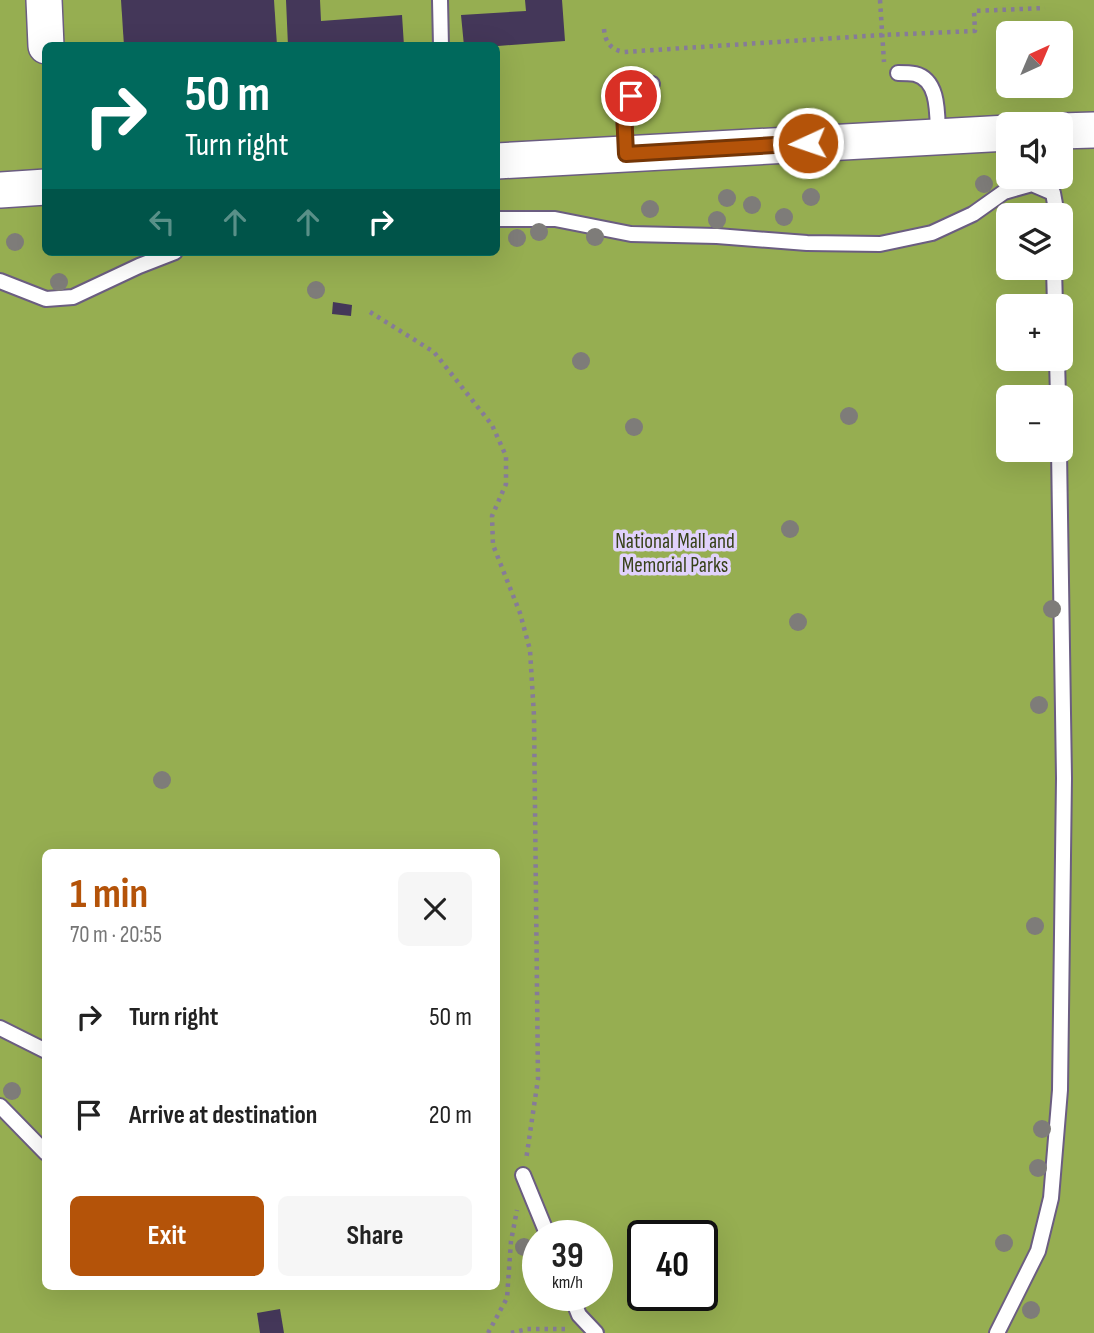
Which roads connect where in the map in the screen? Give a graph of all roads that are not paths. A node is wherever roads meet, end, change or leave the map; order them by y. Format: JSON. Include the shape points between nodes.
{"nodes":[{"id":1,"x":44,"y":0,"type":"edge"},
{"id":2,"x":440,"y":0,"type":"edge"},
{"id":3,"x":46,"y":42,"type":"edge"},
{"id":4,"x":441,"y":42,"type":"edge"},
{"id":5,"x":891,"y":73,"type":"road end"},
{"id":6,"x":652,"y":84,"type":"dead end"},
{"id":7,"x":1094,"y":130,"type":"edge"},
{"id":8,"x":1073,"y":131,"type":"edge"},
{"id":9,"x":996,"y":134,"type":"edge"},
{"id":10,"x":938,"y":136,"type":"junction"},
{"id":11,"x":626,"y":154,"type":"junction"},
{"id":12,"x":500,"y":161,"type":"edge"},
{"id":13,"x":42,"y":187,"type":"edge"},
{"id":14,"x":0,"y":190,"type":"edge"},
{"id":15,"x":1056,"y":203,"type":"edge"},
{"id":16,"x":500,"y":219,"type":"edge"},
{"id":17,"x":164,"y":256,"type":"edge"},
{"id":18,"x":0,"y":281,"type":"edge"},
{"id":19,"x":1059,"y":462,"type":"edge"},
{"id":20,"x":0,"y":1028,"type":"edge"},
{"id":21,"x":42,"y":1049,"type":"edge"},
{"id":22,"x":0,"y":1106,"type":"edge"},
{"id":23,"x":42,"y":1149,"type":"edge"},
{"id":24,"x":523,"y":1175,"type":"road end"},
{"id":25,"x":541,"y":1220,"type":"edge"},
{"id":26,"x":577,"y":1311,"type":"edge"},
{"id":27,"x":595,"y":1331,"type":"edge"},
{"id":28,"x":997,"y":1333,"type":"edge"}],
"edges":[{"from":1,"to":3,"type":"street"},
{"from":2,"to":4,"type":"lane"},
{"from":5,"to":10,"type":"lane","via":[[921,76],[930,85]]},
{"from":6,"to":11,"type":"lane","via":[[631,96],[624,110]]},
{"from":7,"to":8,"type":"street"},
{"from":9,"to":10,"type":"street"},
{"from":10,"to":11,"type":"street"},
{"from":11,"to":12,"type":"street"},
{"from":13,"to":14,"type":"street"},
{"from":15,"to":16,"type":"lane","via":[[1054,193],[1032,184],[1004,192],[973,214],[932,233],[880,244],[631,234],[555,219]]},
{"from":17,"to":18,"type":"lane","via":[[74,297],[46,299]]},
{"from":19,"to":28,"type":"lane","via":[[1065,778],[1060,1090],[1051,1198],[1038,1251]]},
{"from":20,"to":21,"type":"lane"},
{"from":22,"to":23,"type":"lane"},
{"from":24,"to":25,"type":"lane"},
{"from":26,"to":27,"type":"lane"}]}
